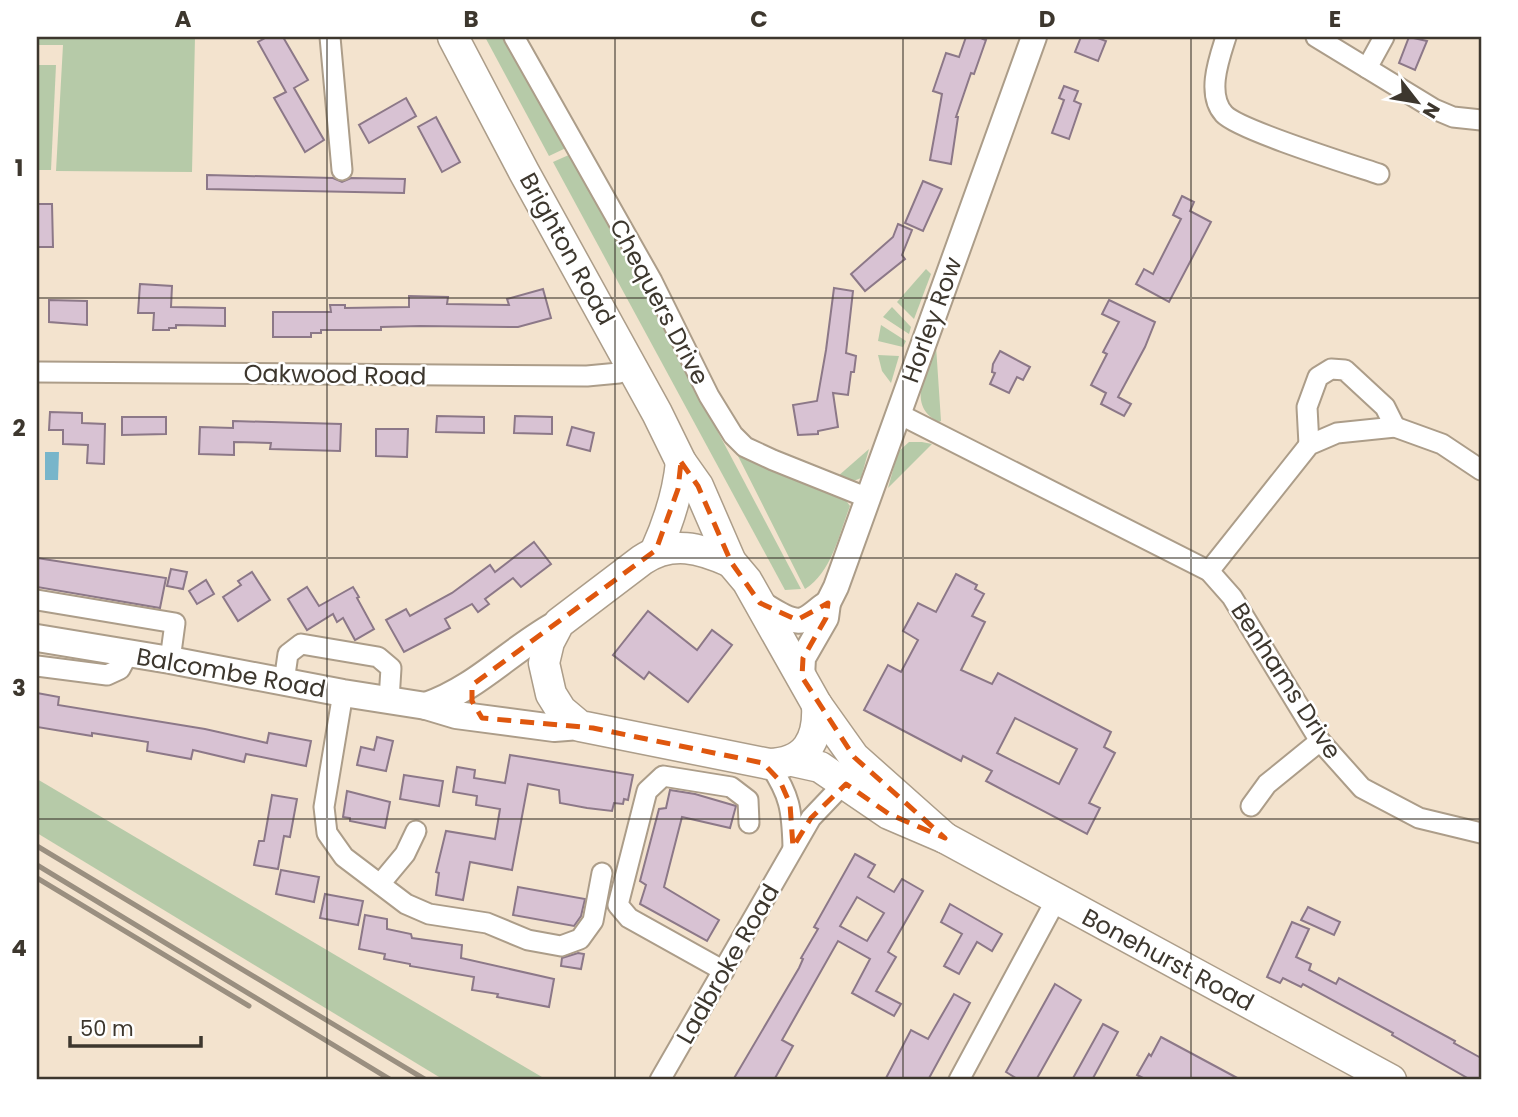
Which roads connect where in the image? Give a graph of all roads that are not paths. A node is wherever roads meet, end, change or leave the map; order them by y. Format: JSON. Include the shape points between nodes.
{"nodes":[{"id":1,"x":330,"y":37,"type":"edge"},
{"id":2,"x":453,"y":37,"type":"edge"},
{"id":3,"x":514,"y":37,"type":"edge"},
{"id":4,"x":1034,"y":37,"type":"edge"},
{"id":5,"x":1226,"y":37,"type":"edge"},
{"id":6,"x":1315,"y":37,"type":"edge"},
{"id":7,"x":1384,"y":37,"type":"edge"},
{"id":8,"x":1367,"y":68,"type":"junction"},
{"id":9,"x":1481,"y":120,"type":"edge"},
{"id":10,"x":342,"y":170,"type":"dead end"},
{"id":11,"x":1379,"y":174,"type":"dead end"},
{"id":12,"x":631,"y":366,"type":"junction"},
{"id":13,"x":37,"y":372,"type":"edge"},
{"id":14,"x":899,"y":414,"type":"junction"},
{"id":15,"x":1395,"y":427,"type":"junction"},
{"id":16,"x":1309,"y":445,"type":"junction"},
{"id":17,"x":681,"y":462,"type":"junction"},
{"id":18,"x":1481,"y":470,"type":"edge"},
{"id":19,"x":868,"y":498,"type":"junction"},
{"id":20,"x":656,"y":550,"type":"junction"},
{"id":21,"x":731,"y":562,"type":"junction"},
{"id":22,"x":1209,"y":571,"type":"junction"},
{"id":23,"x":37,"y":600,"type":"edge"},
{"id":24,"x":760,"y":603,"type":"junction"},
{"id":25,"x":828,"y":603,"type":"junction"},
{"id":26,"x":559,"y":623,"type":"junction"},
{"id":27,"x":37,"y":638,"type":"edge"},
{"id":28,"x":128,"y":654,"type":"junction"},
{"id":29,"x":170,"y":660,"type":"junction"},
{"id":30,"x":37,"y":666,"type":"edge"},
{"id":31,"x":802,"y":677,"type":"junction"},
{"id":32,"x":284,"y":682,"type":"junction"},
{"id":33,"x":472,"y":685,"type":"junction"},
{"id":34,"x":343,"y":693,"type":"junction"},
{"id":35,"x":389,"y":700,"type":"junction"},
{"id":36,"x":817,"y":705,"type":"junction"},
{"id":37,"x":426,"y":706,"type":"junction"},
{"id":38,"x":482,"y":718,"type":"junction"},
{"id":39,"x":580,"y":726,"type":"junction"},
{"id":40,"x":1320,"y":741,"type":"junction"},
{"id":41,"x":781,"y":762,"type":"junction"},
{"id":42,"x":850,"y":770,"type":"junction"},
{"id":43,"x":1251,"y":806,"type":"dead end"},
{"id":44,"x":749,"y":823,"type":"dead end"},
{"id":45,"x":416,"y":831,"type":"dead end"},
{"id":46,"x":1481,"y":833,"type":"edge"},
{"id":47,"x":793,"y":847,"type":"junction"},
{"id":48,"x":603,"y":873,"type":"dead end"},
{"id":49,"x":380,"y":884,"type":"junction"},
{"id":50,"x":1056,"y":900,"type":"junction"},
{"id":51,"x":724,"y":971,"type":"junction"},
{"id":52,"x":660,"y":1080,"type":"edge"},
{"id":53,"x":958,"y":1080,"type":"edge"},
{"id":54,"x":1391,"y":1080,"type":"edge"}],
"edges":[{"from":1,"to":10,"type":"street"},
{"from":2,"to":12,"type":"main road","name":"Brighton Road"},
{"from":3,"to":19,"type":"street","name":"Chequers Drive","via":[[733,435],[745,447]]},
{"from":4,"to":14,"type":"street","name":"Horley Row"},
{"from":5,"to":11,"type":"street","via":[[1214,90],[1224,114],[1247,127]]},
{"from":6,"to":8,"type":"street"},
{"from":7,"to":8,"type":"street"},
{"from":8,"to":9,"type":"street","via":[[1434,108],[1454,117]]},
{"from":12,"to":13,"type":"street","name":"Oakwood Road","via":[[619,373],[573,377]]},
{"from":12,"to":17,"type":"main road","name":"Brighton Road"},
{"from":14,"to":19,"type":"street","name":"Horley Row"},
{"from":14,"to":22,"type":"street","name":"Benhams Drive"},
{"from":15,"to":16,"type":"street","via":[[1337,433]]},
{"from":15,"to":16,"type":"street","via":[[1385,407],[1345,370],[1331,369],[1318,377],[1307,407]]},
{"from":15,"to":18,"type":"street","via":[[1442,444]]},
{"from":16,"to":22,"type":"street"},
{"from":17,"to":20,"type":"main road","via":[[678,489]]},
{"from":17,"to":21,"type":"main road","name":"Brighton Road","via":[[698,485]]},
{"from":19,"to":25,"type":"street","name":"Horley Row"},
{"from":20,"to":21,"type":"main road","via":[[685,547]]},
{"from":20,"to":26,"type":"main road"},
{"from":21,"to":24,"type":"main road","name":"Brighton Road"},
{"from":22,"to":40,"type":"street","name":"Benhams Drive","via":[[1231,597]]},
{"from":23,"to":29,"type":"street","via":[[175,623]]},
{"from":24,"to":25,"type":"street","via":[[797,620]]},
{"from":24,"to":31,"type":"main road","name":"Brighton Road"},
{"from":25,"to":31,"type":"street","name":"Horley Row","via":[[826,618],[803,658]]},
{"from":26,"to":33,"type":"main road"},
{"from":26,"to":39,"type":"main road","via":[[544,663],[546,678],[561,710]]},
{"from":27,"to":28,"type":"main road","name":"Balcombe Road"},
{"from":28,"to":29,"type":"main road","name":"Balcombe Road"},
{"from":28,"to":30,"type":"street","via":[[120,669],[107,675]]},
{"from":29,"to":32,"type":"main road","name":"Balcombe Road"},
{"from":31,"to":36,"type":"main road","name":"Brighton Road"},
{"from":32,"to":34,"type":"main road","name":"Balcombe Road"},
{"from":32,"to":35,"type":"street","via":[[288,654],[302,644],[378,657],[391,668]]},
{"from":33,"to":37,"type":"main road"},
{"from":33,"to":38,"type":"main road","via":[[472,701]]},
{"from":34,"to":35,"type":"main road","name":"Balcombe Road"},
{"from":34,"to":49,"type":"street","via":[[324,820],[327,833],[344,857]]},
{"from":35,"to":37,"type":"main road","name":"Balcombe Road"},
{"from":36,"to":41,"type":"main road","via":[[812,740]]},
{"from":36,"to":42,"type":"main road","name":"Bonehurst Road"},
{"from":37,"to":38,"type":"main road","name":"Balcombe Road"},
{"from":38,"to":39,"type":"main road","name":"Balcombe Road","via":[[554,728]]},
{"from":39,"to":41,"type":"main road","name":"Balcombe Road"},
{"from":40,"to":43,"type":"street","via":[[1267,784]]},
{"from":40,"to":46,"type":"street","name":"Benhams Drive","via":[[1362,788],[1419,818]]},
{"from":41,"to":42,"type":"main road","name":"Bonehurst Road"},
{"from":41,"to":47,"type":"street","via":[[780,781],[790,804]]},
{"from":42,"to":47,"type":"street","name":"Ladbroke Road"},
{"from":42,"to":50,"type":"main road","name":"Bonehurst Road","via":[[889,814],[945,838]]},
{"from":44,"to":51,"type":"street","via":[[748,800],[731,787],[663,776],[647,791],[618,905],[629,918]]},
{"from":45,"to":49,"type":"street","via":[[405,854]]},
{"from":47,"to":51,"type":"street","name":"Ladbroke Road"},
{"from":48,"to":49,"type":"street","via":[[593,921],[572,943],[561,946],[527,940],[488,923],[418,911]]},
{"from":50,"to":53,"type":"street"},
{"from":50,"to":54,"type":"main road","name":"Bonehurst Road"},
{"from":51,"to":52,"type":"street","name":"Ladbroke Road"}]}
